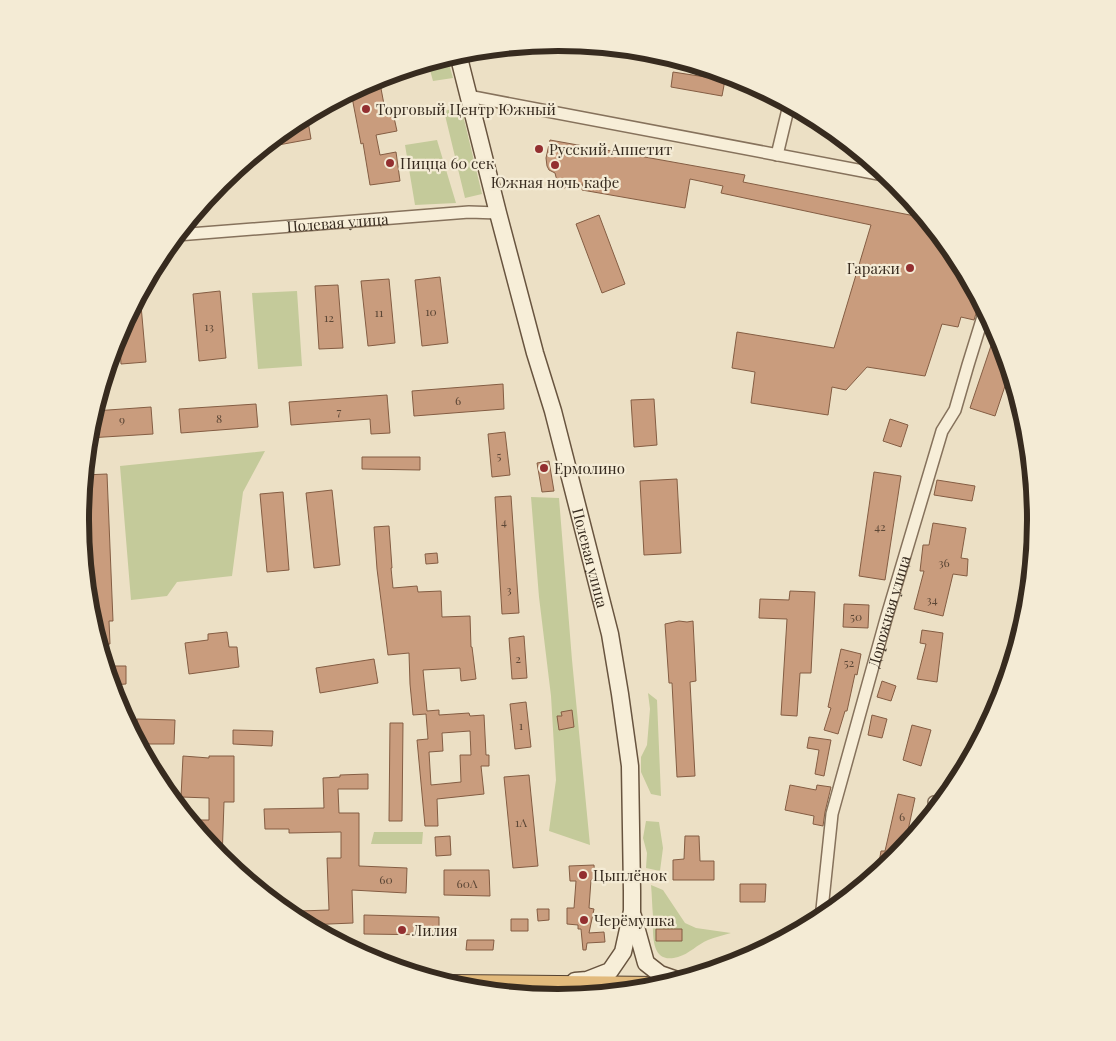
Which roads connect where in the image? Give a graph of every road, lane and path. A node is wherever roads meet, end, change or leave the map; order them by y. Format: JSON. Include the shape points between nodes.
{"nodes":[{"id":1,"x":460,"y":62,"type":"edge"},
{"id":2,"x":468,"y":96,"type":"junction"},
{"id":3,"x":788,"y":111,"type":"edge"},
{"id":4,"x":777,"y":155,"type":"junction"},
{"id":5,"x":872,"y":173,"type":"edge"},
{"id":6,"x":498,"y":214,"type":"junction"},
{"id":7,"x":187,"y":234,"type":"edge"},
{"id":8,"x":982,"y":320,"type":"edge"},
{"id":9,"x":822,"y":909,"type":"edge"},
{"id":10,"x":632,"y":911,"type":"junction"},
{"id":11,"x":668,"y":977,"type":"edge"},
{"id":12,"x":494,"y":985,"type":"edge"},
{"id":13,"x":548,"y":986,"type":"junction"},
{"id":14,"x":613,"y":987,"type":"edge"}],
"edges":[{"from":1,"to":2,"type":"main road","name":"Полевая улица"},
{"from":2,"to":4,"type":"street"},
{"from":2,"to":6,"type":"main road","name":"Полевая улица"},
{"from":3,"to":4,"type":"street"},
{"from":4,"to":5,"type":"street"},
{"from":6,"to":7,"type":"street","name":"Полевая улица","via":[[468,212]]},
{"from":6,"to":10,"type":"main road","name":"Полевая улица","via":[[553,410],[610,634],[630,766]]},
{"from":8,"to":9,"type":"street","name":"Дорожная улица","via":[[955,410],[942,431],[832,814]]},
{"from":10,"to":11,"type":"main road","via":[[646,963]]},
{"from":10,"to":13,"type":"main road","via":[[623,952],[610,971],[587,980]]},
{"from":12,"to":13,"type":"highway"},
{"from":13,"to":14,"type":"highway"}]}
